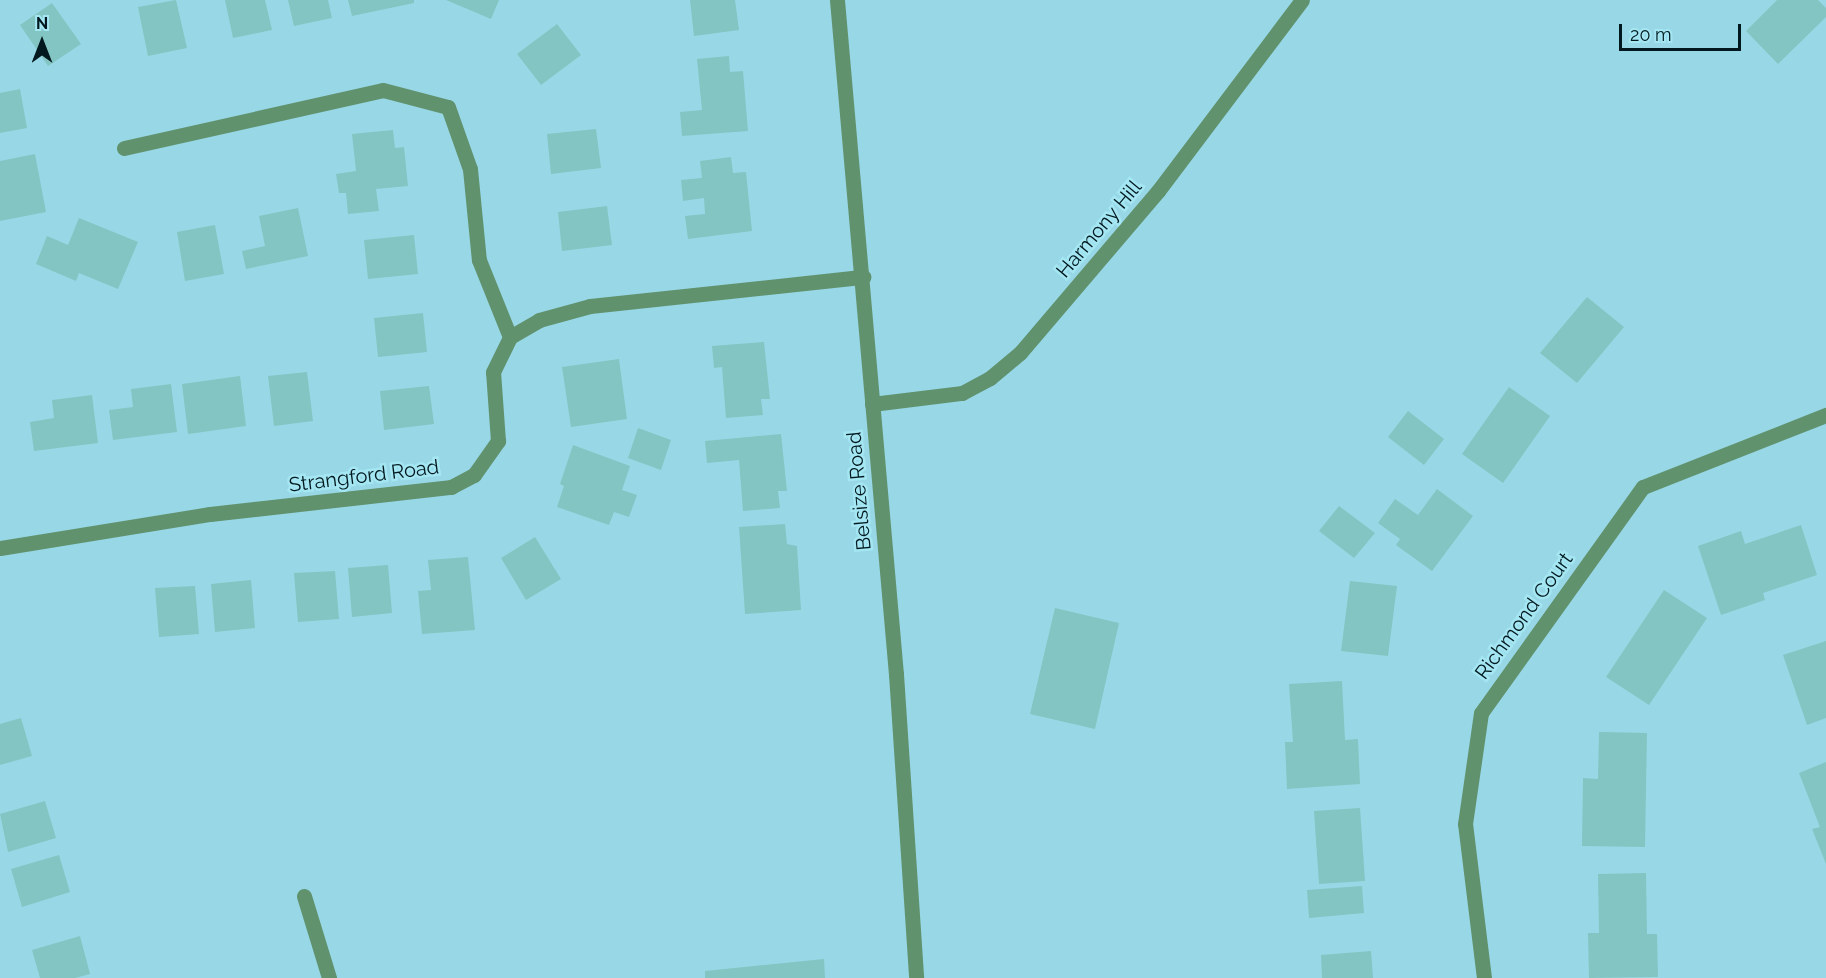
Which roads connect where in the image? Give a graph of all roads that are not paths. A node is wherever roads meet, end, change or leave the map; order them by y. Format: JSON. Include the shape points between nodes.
{"nodes":[{"id":1,"x":837,"y":0,"type":"edge"},
{"id":2,"x":1302,"y":0,"type":"edge"},
{"id":3,"x":124,"y":148,"type":"dead end"},
{"id":4,"x":863,"y":277,"type":"junction"},
{"id":5,"x":510,"y":337,"type":"junction"},
{"id":6,"x":872,"y":404,"type":"junction"},
{"id":7,"x":1826,"y":415,"type":"edge"},
{"id":8,"x":0,"y":548,"type":"edge"},
{"id":9,"x":304,"y":896,"type":"dead end"},
{"id":10,"x":329,"y":978,"type":"edge"},
{"id":11,"x":916,"y":978,"type":"edge"},
{"id":12,"x":1484,"y":978,"type":"edge"}],
"edges":[{"from":1,"to":4,"type":"street","name":"Belsize Road"},
{"from":2,"to":6,"type":"street","name":"Harmony Hill","via":[[1158,191],[1020,353],[990,378],[962,393]]},
{"from":3,"to":5,"type":"street","via":[[383,90],[448,107],[470,169],[479,260]]},
{"from":4,"to":5,"type":"street","via":[[590,306],[539,320]]},
{"from":4,"to":6,"type":"street","name":"Belsize Road"},
{"from":5,"to":8,"type":"street","name":"Strangford Road","via":[[493,372],[498,441],[474,475],[451,487],[210,514]]},
{"from":6,"to":11,"type":"street","name":"Belsize Road"},
{"from":7,"to":12,"type":"street","name":"Richmond Court","via":[[1642,487],[1480,713],[1465,824]]},
{"from":9,"to":10,"type":"street"}]}
